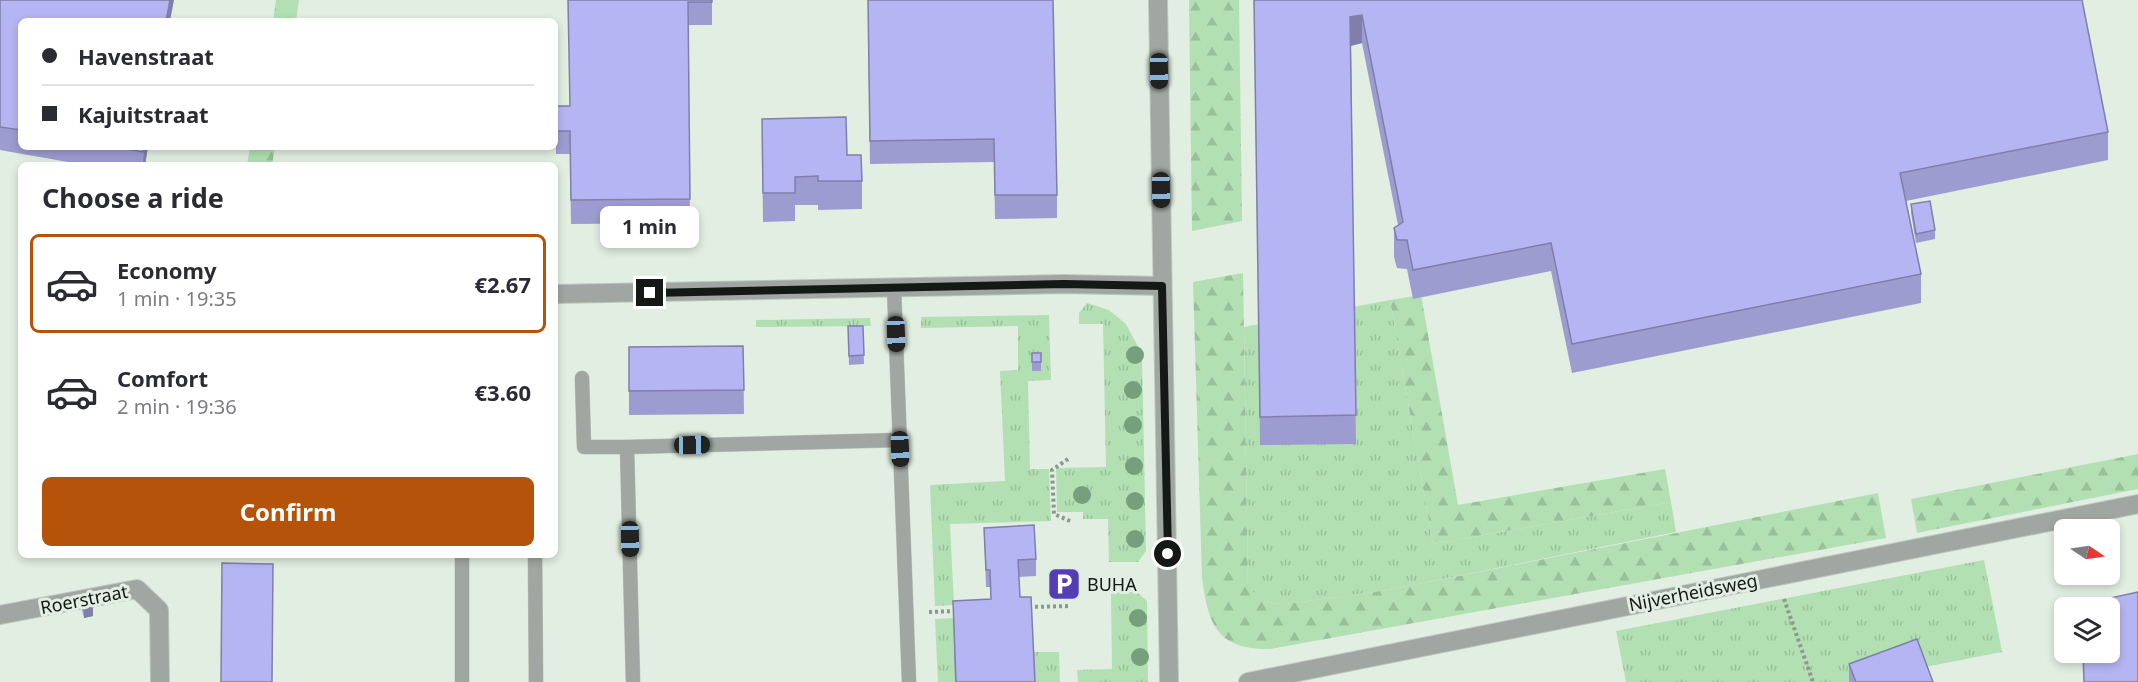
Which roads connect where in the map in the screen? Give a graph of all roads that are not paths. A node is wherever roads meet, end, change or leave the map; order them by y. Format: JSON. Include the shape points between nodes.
{"nodes":[{"id":1,"x":1158,"y":0,"type":"edge"},
{"id":2,"x":1162,"y":286,"type":"junction"},
{"id":3,"x":894,"y":288,"type":"junction"},
{"id":4,"x":558,"y":294,"type":"edge"},
{"id":5,"x":582,"y":378,"type":"dead end"},
{"id":6,"x":899,"y":440,"type":"junction"},
{"id":7,"x":627,"y":447,"type":"junction"},
{"id":8,"x":2138,"y":504,"type":"edge"},
{"id":9,"x":462,"y":558,"type":"edge"},
{"id":10,"x":535,"y":558,"type":"edge"},
{"id":11,"x":0,"y":615,"type":"edge"},
{"id":12,"x":159,"y":682,"type":"edge"},
{"id":13,"x":462,"y":682,"type":"edge"},
{"id":14,"x":537,"y":682,"type":"edge"},
{"id":15,"x":633,"y":682,"type":"edge"},
{"id":16,"x":909,"y":682,"type":"edge"},
{"id":17,"x":1169,"y":682,"type":"edge"},
{"id":18,"x":1248,"y":682,"type":"edge"}],
"edges":[{"from":1,"to":2,"type":"street"},
{"from":2,"to":3,"type":"street"},
{"from":2,"to":17,"type":"street"},
{"from":3,"to":4,"type":"street"},
{"from":3,"to":6,"type":"lane"},
{"from":5,"to":7,"type":"lane","via":[[584,447]]},
{"from":6,"to":7,"type":"lane"},
{"from":6,"to":16,"type":"lane"},
{"from":7,"to":15,"type":"lane"},
{"from":8,"to":18,"type":"street","name":"Nijverheidsweg"},
{"from":9,"to":13,"type":"lane"},
{"from":10,"to":14,"type":"lane"},
{"from":11,"to":12,"type":"street","name":"Roerstraat","via":[[137,589],[159,610]]}]}
